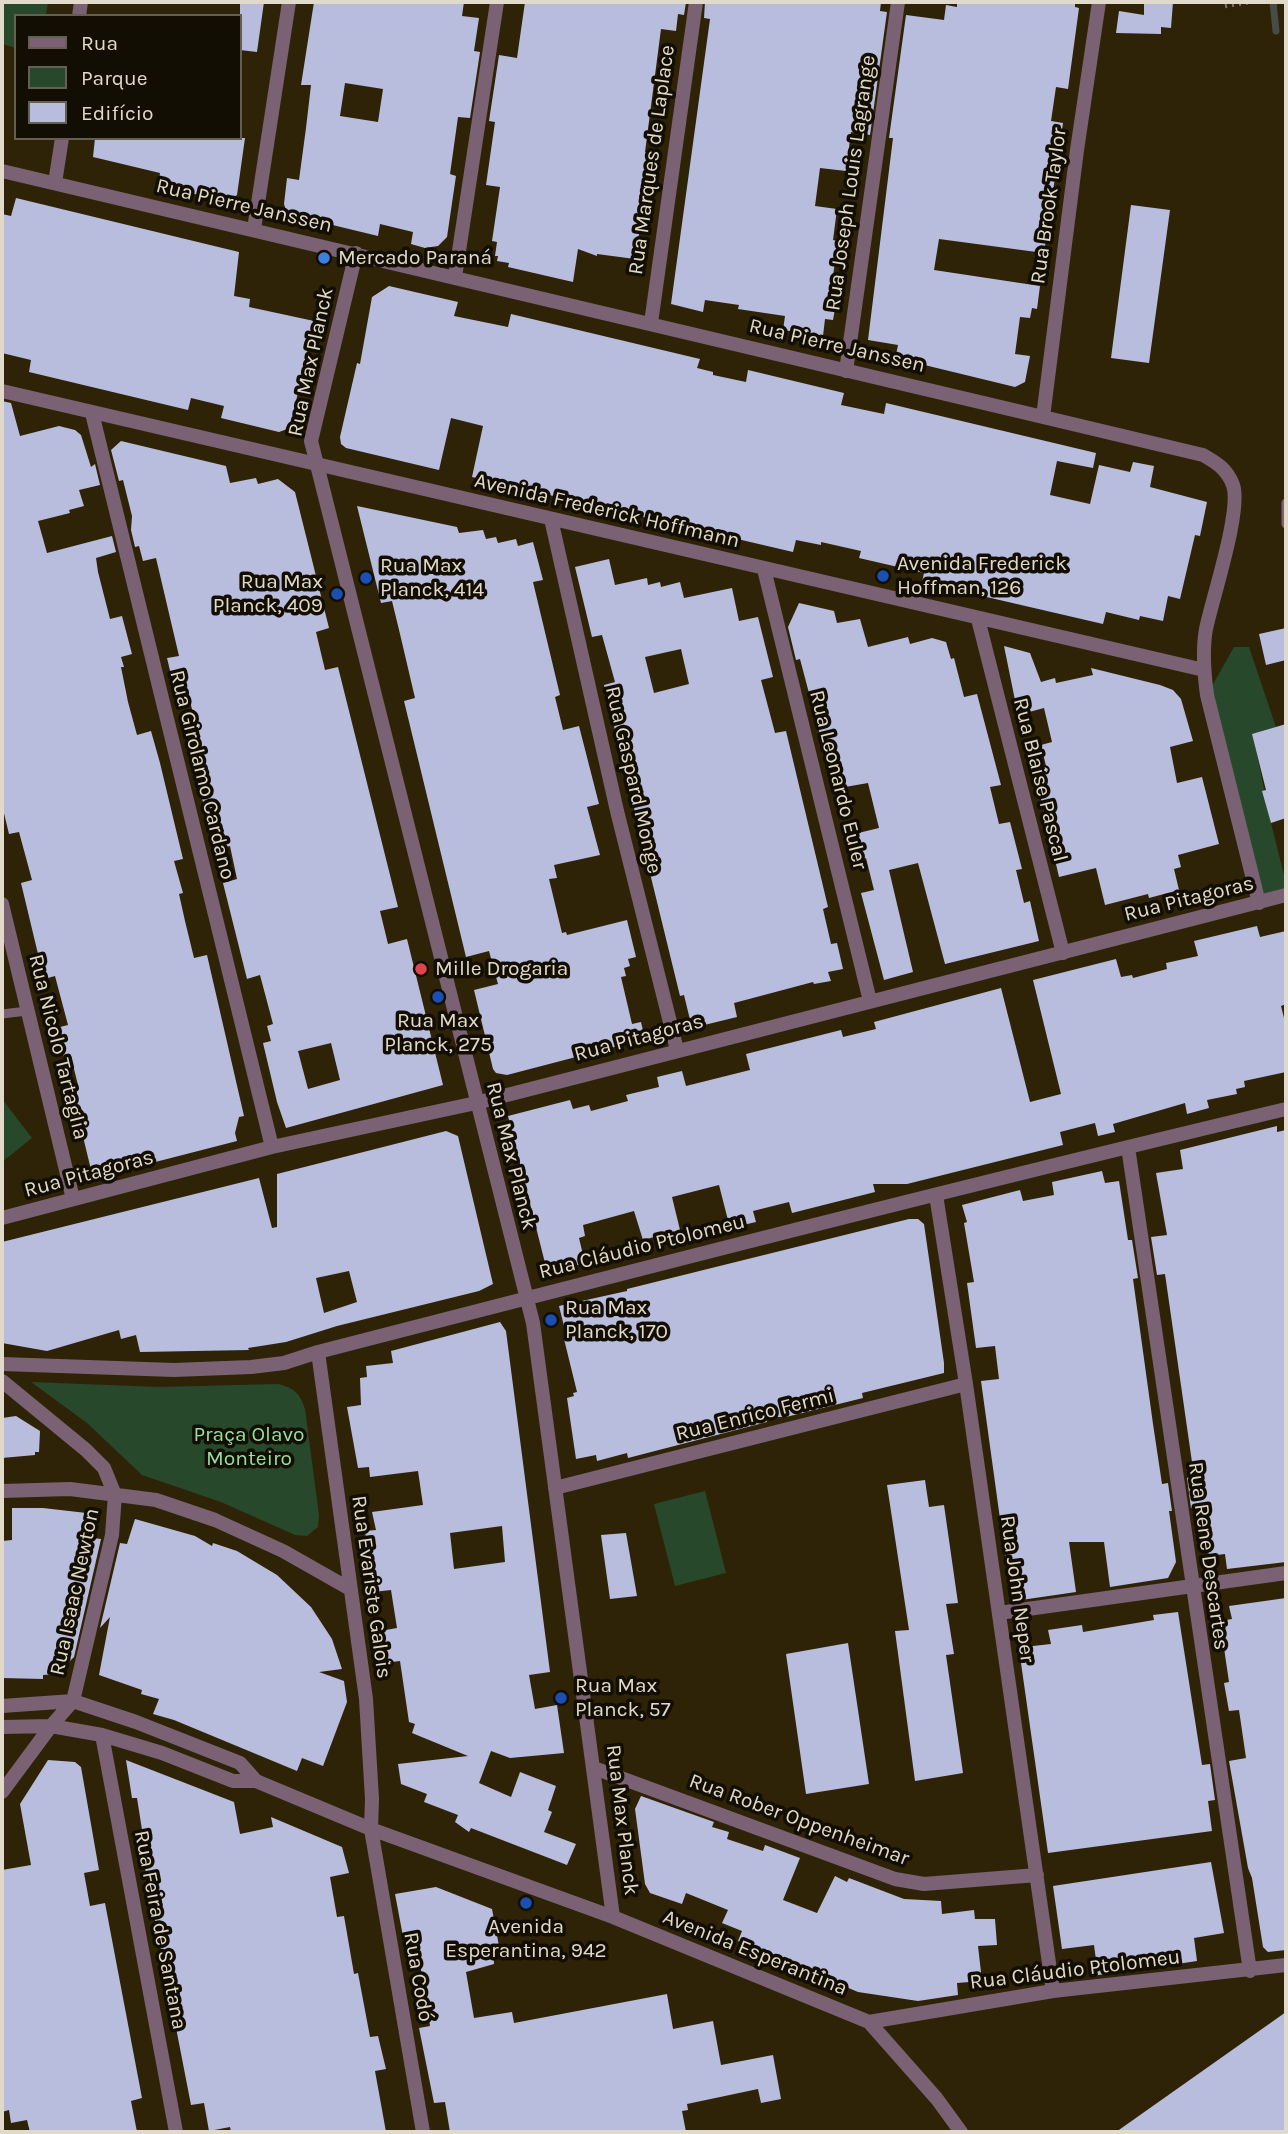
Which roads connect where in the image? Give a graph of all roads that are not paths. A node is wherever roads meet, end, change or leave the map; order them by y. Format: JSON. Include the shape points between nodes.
{"nodes":[{"id":1,"x":289,"y":2,"type":"edge"},
{"id":2,"x":497,"y":2,"type":"edge"},
{"id":3,"x":696,"y":2,"type":"edge"},
{"id":4,"x":898,"y":2,"type":"edge"},
{"id":5,"x":1099,"y":2,"type":"edge"},
{"id":6,"x":62,"y":140,"type":"edge"},
{"id":7,"x":2,"y":171,"type":"edge"},
{"id":8,"x":55,"y":183,"type":"junction"},
{"id":9,"x":254,"y":229,"type":"junction"},
{"id":10,"x":356,"y":253,"type":"junction"},
{"id":11,"x":455,"y":277,"type":"junction"},
{"id":12,"x":651,"y":323,"type":"junction"},
{"id":13,"x":846,"y":371,"type":"junction"},
{"id":14,"x":2,"y":391,"type":"edge"},
{"id":15,"x":92,"y":412,"type":"junction"},
{"id":16,"x":1043,"y":416,"type":"junction"},
{"id":17,"x":318,"y":465,"type":"junction"},
{"id":18,"x":1286,"y":503,"type":"edge"},
{"id":19,"x":551,"y":519,"type":"junction"},
{"id":20,"x":1286,"y":524,"type":"edge"},
{"id":21,"x":764,"y":569,"type":"junction"},
{"id":22,"x":978,"y":618,"type":"junction"},
{"id":23,"x":1204,"y":670,"type":"junction"},
{"id":24,"x":1286,"y":895,"type":"edge"},
{"id":25,"x":1259,"y":903,"type":"junction"},
{"id":26,"x":2,"y":904,"type":"edge"},
{"id":27,"x":1063,"y":953,"type":"junction"},
{"id":28,"x":870,"y":1001,"type":"junction"},
{"id":29,"x":27,"y":1011,"type":"junction"},
{"id":30,"x":2,"y":1014,"type":"edge"},
{"id":31,"x":677,"y":1050,"type":"junction"},
{"id":32,"x":476,"y":1103,"type":"junction"},
{"id":33,"x":1286,"y":1109,"type":"edge"},
{"id":34,"x":272,"y":1147,"type":"junction"},
{"id":35,"x":1128,"y":1147,"type":"junction"},
{"id":36,"x":936,"y":1195,"type":"junction"},
{"id":37,"x":73,"y":1199,"type":"junction"},
{"id":38,"x":2,"y":1218,"type":"edge"},
{"id":39,"x":527,"y":1298,"type":"junction"},
{"id":40,"x":318,"y":1352,"type":"junction"},
{"id":41,"x":2,"y":1364,"type":"edge"},
{"id":42,"x":2,"y":1381,"type":"edge"},
{"id":43,"x":966,"y":1384,"type":"junction"},
{"id":44,"x":555,"y":1488,"type":"junction"},
{"id":45,"x":2,"y":1490,"type":"edge"},
{"id":46,"x":115,"y":1495,"type":"junction"},
{"id":47,"x":1286,"y":1573,"type":"edge"},
{"id":48,"x":1191,"y":1586,"type":"junction"},
{"id":49,"x":350,"y":1589,"type":"junction"},
{"id":50,"x":999,"y":1613,"type":"junction"},
{"id":51,"x":73,"y":1701,"type":"junction"},
{"id":52,"x":2,"y":1706,"type":"edge"},
{"id":53,"x":51,"y":1726,"type":"junction"},
{"id":54,"x":2,"y":1727,"type":"edge"},
{"id":55,"x":102,"y":1735,"type":"junction"},
{"id":56,"x":594,"y":1768,"type":"junction"},
{"id":57,"x":256,"y":1781,"type":"junction"},
{"id":58,"x":2,"y":1792,"type":"edge"},
{"id":59,"x":371,"y":1829,"type":"junction"},
{"id":60,"x":1037,"y":1875,"type":"junction"},
{"id":61,"x":613,"y":1917,"type":"junction"},
{"id":62,"x":1286,"y":1965,"type":"edge"},
{"id":63,"x":1250,"y":1970,"type":"junction"},
{"id":64,"x":1053,"y":1991,"type":"junction"},
{"id":65,"x":869,"y":2022,"type":"junction"},
{"id":66,"x":176,"y":2132,"type":"edge"},
{"id":67,"x":424,"y":2132,"type":"edge"},
{"id":68,"x":961,"y":2132,"type":"edge"}],
"edges":[{"from":1,"to":9,"type":"street"},
{"from":2,"to":11,"type":"street"},
{"from":3,"to":12,"type":"street","name":"Rua Marques de Laplace"},
{"from":4,"to":13,"type":"street","name":"Rua Joseph Louis Lagrange"},
{"from":5,"to":16,"type":"street","name":"Rua Brook Taylor"},
{"from":6,"to":8,"type":"street"},
{"from":7,"to":8,"type":"street","name":"Rua Pierre Janssen"},
{"from":8,"to":9,"type":"street","name":"Rua Pierre Janssen"},
{"from":9,"to":10,"type":"street","name":"Rua Pierre Janssen"},
{"from":10,"to":11,"type":"street","name":"Rua Pierre Janssen"},
{"from":10,"to":17,"type":"street","name":"Rua Max Planck","via":[[311,442]]},
{"from":11,"to":12,"type":"street","name":"Rua Pierre Janssen"},
{"from":12,"to":13,"type":"street","name":"Rua Pierre Janssen"},
{"from":13,"to":16,"type":"street","name":"Rua Pierre Janssen"},
{"from":14,"to":15,"type":"street","name":"Avenida Frederick Hoffmann"},
{"from":15,"to":17,"type":"street","name":"Avenida Frederick Hoffmann"},
{"from":15,"to":34,"type":"street","name":"Rua Girolamo Cardano"},
{"from":16,"to":23,"type":"street","name":"Rua Pierre Janssen","via":[[1203,455],[1222,466],[1234,487],[1235,511],[1205,633]]},
{"from":17,"to":19,"type":"street","name":"Avenida Frederick Hoffmann"},
{"from":17,"to":32,"type":"street","name":"Rua Max Planck"},
{"from":18,"to":20,"type":"lane"},
{"from":19,"to":21,"type":"street","name":"Avenida Frederick Hoffmann"},
{"from":19,"to":31,"type":"street","name":"Rua Gaspard Monge"},
{"from":21,"to":22,"type":"street","name":"Avenida Frederick Hoffmann"},
{"from":21,"to":28,"type":"street","name":"Rua Leonardo Euler"},
{"from":22,"to":23,"type":"street","name":"Avenida Frederick Hoffmann"},
{"from":22,"to":27,"type":"street","name":"Rua Blaise Pascal"},
{"from":23,"to":25,"type":"street","name":"Rua Pierre Janssen"},
{"from":24,"to":25,"type":"street","name":"Rua Pitagoras"},
{"from":25,"to":27,"type":"street","name":"Rua Pitagoras"},
{"from":26,"to":29,"type":"street","name":"Rua Nicolo Tartaglia"},
{"from":27,"to":28,"type":"street","name":"Rua Pitagoras"},
{"from":28,"to":31,"type":"street","name":"Rua Pitagoras"},
{"from":29,"to":30,"type":"lane"},
{"from":29,"to":37,"type":"street","name":"Rua Nicolo Tartaglia"},
{"from":31,"to":32,"type":"street","name":"Rua Pitagoras"},
{"from":32,"to":34,"type":"street","name":"Rua Pitagoras"},
{"from":32,"to":39,"type":"street","name":"Rua Max Planck"},
{"from":33,"to":35,"type":"street","name":"Rua Cláudio Ptolomeu"},
{"from":34,"to":37,"type":"street","name":"Rua Pitagoras"},
{"from":35,"to":36,"type":"street","name":"Rua Cláudio Ptolomeu"},
{"from":35,"to":48,"type":"street","name":"Rua Rene Descartes"},
{"from":36,"to":39,"type":"street","name":"Rua Cláudio Ptolomeu"},
{"from":36,"to":43,"type":"street","name":"Rua John Neper"},
{"from":37,"to":38,"type":"street","name":"Rua Pitagoras"},
{"from":39,"to":40,"type":"street","name":"Rua Cláudio Ptolomeu"},
{"from":39,"to":44,"type":"street","name":"Rua Max Planck"},
{"from":40,"to":41,"type":"street","name":"Rua Cláudio Ptolomeu","via":[[284,1363],[213,1369]]},
{"from":40,"to":49,"type":"street","name":"Rua Evariste Galois"},
{"from":42,"to":46,"type":"street","name":"Rua Isaac Newton","via":[[104,1468]]},
{"from":43,"to":44,"type":"street","name":"Rua Enrico Fermi"},
{"from":43,"to":50,"type":"street","name":"Rua John Neper"},
{"from":44,"to":56,"type":"street","name":"Rua Max Planck"},
{"from":45,"to":46,"type":"street","via":[[70,1489]]},
{"from":46,"to":49,"type":"street","via":[[156,1500],[215,1520]]},
{"from":46,"to":51,"type":"street","name":"Rua Isaac Newton","via":[[112,1535]]},
{"from":47,"to":48,"type":"street"},
{"from":48,"to":50,"type":"street"},
{"from":48,"to":63,"type":"street","name":"Rua Rene Descartes"},
{"from":49,"to":59,"type":"street","name":"Rua Evariste Galois","via":[[366,1699]]},
{"from":50,"to":60,"type":"street","name":"Rua John Neper"},
{"from":51,"to":52,"type":"street","name":"Avenida Esperantina"},
{"from":51,"to":53,"type":"street","name":"Rua Isaac Newton"},
{"from":51,"to":57,"type":"street","name":"Avenida Esperantina","via":[[240,1763]]},
{"from":53,"to":54,"type":"street","name":"Avenida Esperantina"},
{"from":53,"to":55,"type":"street","name":"Avenida Esperantina"},
{"from":53,"to":58,"type":"street","name":"Rua Isaac Newton"},
{"from":55,"to":57,"type":"street","name":"Avenida Esperantina","via":[[233,1781]]},
{"from":55,"to":66,"type":"street","name":"Rua Feira de Santana"},
{"from":56,"to":60,"type":"street","name":"Rua Rober Oppenheimar","via":[[895,1879],[924,1884]]},
{"from":56,"to":61,"type":"street","name":"Rua Max Planck"},
{"from":57,"to":59,"type":"street","name":"Avenida Esperantina"},
{"from":59,"to":61,"type":"street","name":"Avenida Esperantina"},
{"from":59,"to":67,"type":"street","name":"Rua Codó"},
{"from":60,"to":64,"type":"street","name":"Rua John Neper"},
{"from":61,"to":65,"type":"street","name":"Avenida Esperantina"},
{"from":62,"to":63,"type":"street","name":"Rua Cláudio Ptolomeu"},
{"from":63,"to":64,"type":"street","name":"Rua Cláudio Ptolomeu"},
{"from":64,"to":65,"type":"street","name":"Rua Cláudio Ptolomeu"},
{"from":65,"to":68,"type":"street","name":"Avenida Esperantina"}]}
